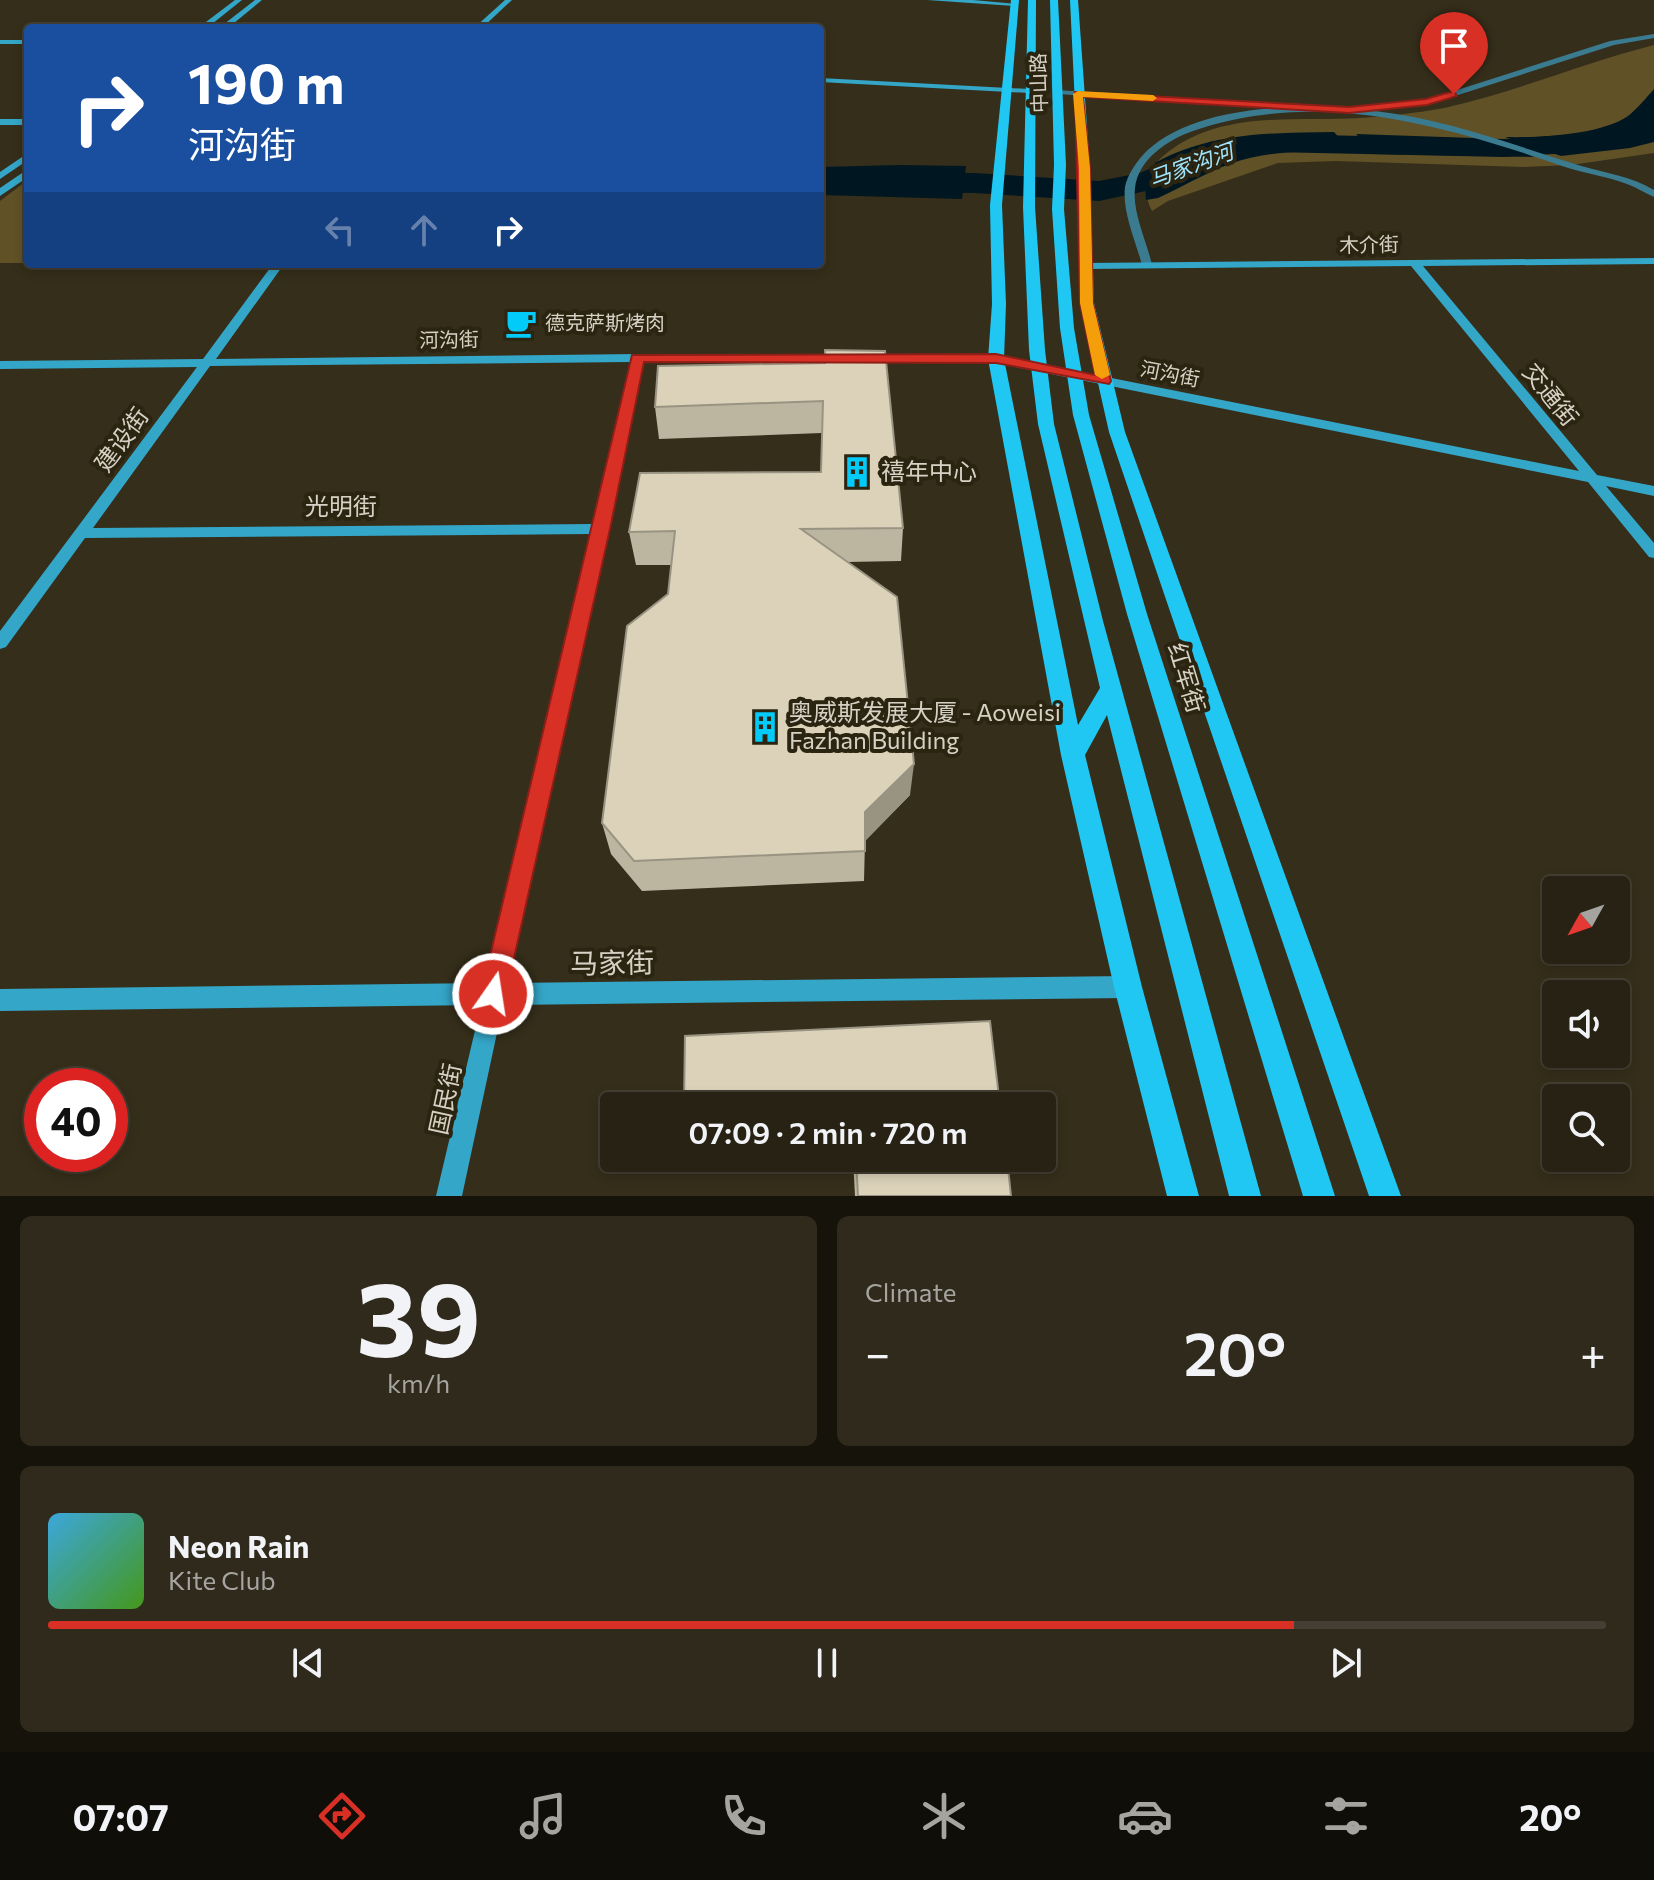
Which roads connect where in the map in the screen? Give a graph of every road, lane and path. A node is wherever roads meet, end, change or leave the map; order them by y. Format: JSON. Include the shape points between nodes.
{"nodes":[{"id":1,"x":239,"y":0,"type":"edge"},
{"id":2,"x":259,"y":0,"type":"edge"},
{"id":3,"x":509,"y":0,"type":"edge"},
{"id":4,"x":930,"y":0,"type":"edge"},
{"id":5,"x":1032,"y":0,"type":"edge"},
{"id":6,"x":1054,"y":0,"type":"edge"},
{"id":7,"x":1074,"y":0,"type":"edge"},
{"id":8,"x":1015,"y":2,"type":"edge"},
{"id":9,"x":207,"y":24,"type":"edge"},
{"id":10,"x":228,"y":24,"type":"edge"},
{"id":11,"x":482,"y":24,"type":"edge"},
{"id":12,"x":1654,"y":36,"type":"edge"},
{"id":13,"x":0,"y":42,"type":"edge"},
{"id":14,"x":24,"y":42,"type":"edge"},
{"id":15,"x":824,"y":80,"type":"edge"},
{"id":16,"x":1006,"y":90,"type":"junction"},
{"id":17,"x":1029,"y":91,"type":"junction"},
{"id":18,"x":1058,"y":92,"type":"junction"},
{"id":19,"x":1078,"y":94,"type":"junction"},
{"id":20,"x":1349,"y":110,"type":"junction"},
{"id":21,"x":0,"y":122,"type":"edge"},
{"id":22,"x":24,"y":122,"type":"edge"},
{"id":23,"x":24,"y":159,"type":"edge"},
{"id":24,"x":1060,"y":165,"type":"joint"},
{"id":25,"x":24,"y":175,"type":"edge"},
{"id":26,"x":0,"y":176,"type":"edge"},
{"id":27,"x":0,"y":193,"type":"edge"},
{"id":28,"x":1654,"y":194,"type":"edge"},
{"id":29,"x":1029,"y":207,"type":"junction"},
{"id":30,"x":1058,"y":209,"type":"junction"},
{"id":31,"x":999,"y":257,"type":"junction"},
{"id":32,"x":1654,"y":261,"type":"edge"},
{"id":33,"x":1414,"y":263,"type":"junction"},
{"id":34,"x":1147,"y":265,"type":"junction"},
{"id":35,"x":1085,"y":266,"type":"junction"},
{"id":36,"x":276,"y":268,"type":"edge"},
{"id":37,"x":637,"y":358,"type":"junction"},
{"id":38,"x":996,"y":359,"type":"junction"},
{"id":39,"x":206,"y":363,"type":"junction"},
{"id":40,"x":0,"y":365,"type":"edge"},
{"id":41,"x":1104,"y":381,"type":"junction"},
{"id":42,"x":1590,"y":478,"type":"junction"},
{"id":43,"x":1654,"y":491,"type":"edge"},
{"id":44,"x":601,"y":529,"type":"junction"},
{"id":45,"x":81,"y":533,"type":"junction"},
{"id":46,"x":1654,"y":553,"type":"edge"},
{"id":47,"x":0,"y":643,"type":"edge"},
{"id":48,"x":1111,"y":688,"type":"junction"},
{"id":49,"x":1073,"y":755,"type":"junction"},
{"id":50,"x":1128,"y":987,"type":"junction"},
{"id":51,"x":493,"y":994,"type":"junction"},
{"id":52,"x":0,"y":1000,"type":"edge"},
{"id":53,"x":449,"y":1196,"type":"edge"},
{"id":54,"x":1183,"y":1196,"type":"edge"},
{"id":55,"x":1245,"y":1196,"type":"edge"},
{"id":56,"x":1319,"y":1196,"type":"edge"},
{"id":57,"x":1385,"y":1196,"type":"edge"}],
"edges":[{"from":1,"to":9,"type":"street"},
{"from":2,"to":10,"type":"street"},
{"from":3,"to":11,"type":"street"},
{"from":4,"to":8,"type":"street"},
{"from":5,"to":17,"type":"main road","name":"中山路"},
{"from":6,"to":18,"type":"main road","name":"中山路"},
{"from":7,"to":19,"type":"main road","name":"红军街"},
{"from":8,"to":16,"type":"main road"},
{"from":12,"to":20,"type":"street","via":[[1613,43],[1427,102]]},
{"from":13,"to":14,"type":"street"},
{"from":15,"to":16,"type":"street"},
{"from":16,"to":17,"type":"street"},
{"from":16,"to":31,"type":"main road","via":[[996,205]]},
{"from":17,"to":29,"type":"main road","name":"中山路"},
{"from":18,"to":19,"type":"street"},
{"from":18,"to":24,"type":"main road","name":"中山路"},
{"from":19,"to":20,"type":"street"},
{"from":19,"to":35,"type":"main road","name":"红军街"},
{"from":20,"to":28,"type":"street","via":[[1510,143],[1625,179]]},
{"from":20,"to":34,"type":"street","via":[[1234,115],[1167,138],[1145,156],[1130,188]]},
{"from":21,"to":22,"type":"street"},
{"from":23,"to":26,"type":"street"},
{"from":24,"to":30,"type":"main road","name":"红军街"},
{"from":25,"to":27,"type":"street"},
{"from":29,"to":31,"type":"main road"},
{"from":29,"to":48,"type":"main road","via":[[1046,424]]},
{"from":30,"to":35,"type":"main road"},
{"from":30,"to":56,"type":"main road","name":"红军街","via":[[1078,400],[1137,614]]},
{"from":31,"to":38,"type":"main road"},
{"from":32,"to":33,"type":"street","name":"木介街"},
{"from":33,"to":34,"type":"street","name":"木介街"},
{"from":33,"to":42,"type":"street","name":"交通街"},
{"from":34,"to":35,"type":"street","name":"木介街"},
{"from":35,"to":41,"type":"main road","name":"红军街","via":[[1087,303]]},
{"from":36,"to":39,"type":"street","name":"建设街"},
{"from":37,"to":38,"type":"street","name":"河沟街"},
{"from":37,"to":39,"type":"street","name":"河沟街"},
{"from":37,"to":44,"type":"street","name":"国民街"},
{"from":38,"to":41,"type":"street","name":"河沟街"},
{"from":38,"to":49,"type":"main road"},
{"from":39,"to":40,"type":"street","name":"河沟街"},
{"from":39,"to":45,"type":"street","name":"建设街"},
{"from":41,"to":42,"type":"street","name":"河沟街"},
{"from":41,"to":57,"type":"main road","name":"红军街","via":[[1117,432]]},
{"from":42,"to":43,"type":"street","name":"河沟街"},
{"from":42,"to":46,"type":"street","name":"交通街"},
{"from":44,"to":45,"type":"street","name":"光明街"},
{"from":44,"to":51,"type":"street","name":"国民街"},
{"from":45,"to":47,"type":"street","name":"建设街"},
{"from":48,"to":49,"type":"main road"},
{"from":48,"to":55,"type":"main road"},
{"from":49,"to":50,"type":"main road"},
{"from":50,"to":51,"type":"street","name":"马家街"},
{"from":50,"to":54,"type":"main road"},
{"from":51,"to":52,"type":"street","name":"马家街"},
{"from":51,"to":53,"type":"street","name":"国民街"}]}
